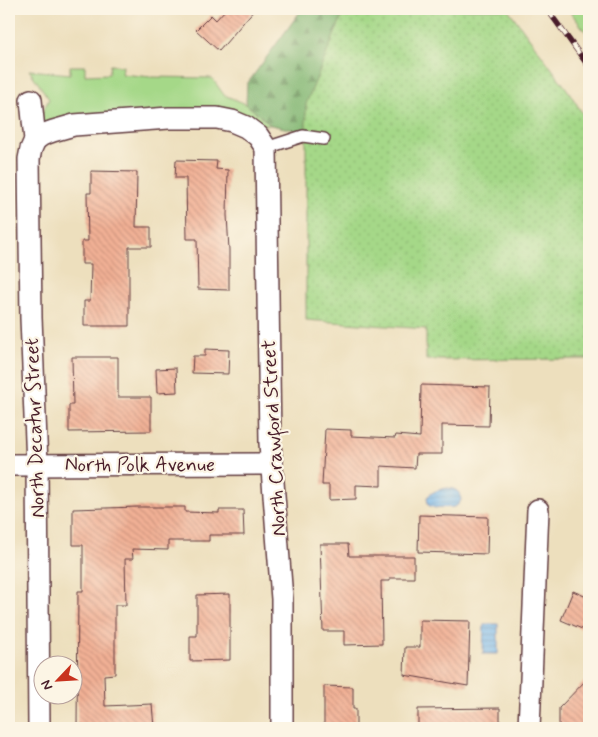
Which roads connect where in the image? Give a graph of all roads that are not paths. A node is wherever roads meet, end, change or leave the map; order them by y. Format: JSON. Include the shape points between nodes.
{"nodes":[{"id":1,"x":32,"y":100,"type":"dead end"},
{"id":2,"x":324,"y":139,"type":"dead end"},
{"id":3,"x":35,"y":140,"type":"junction"},
{"id":4,"x":266,"y":148,"type":"junction"},
{"id":5,"x":271,"y":464,"type":"junction"},
{"id":6,"x":9,"y":465,"type":"edge"},
{"id":7,"x":37,"y":465,"type":"junction"},
{"id":8,"x":538,"y":510,"type":"dead end"},
{"id":9,"x":39,"y":728,"type":"edge"},
{"id":10,"x":282,"y":728,"type":"edge"},
{"id":11,"x":529,"y":728,"type":"edge"}],
"edges":[{"from":1,"to":3,"type":"street","name":"North Decatur Street"},
{"from":2,"to":4,"type":"lane","via":[[303,136]]},
{"from":3,"to":4,"type":"street","via":[[53,130],[74,125],[217,118],[246,127]]},
{"from":3,"to":7,"type":"street","name":"North Decatur Street","via":[[29,159]]},
{"from":4,"to":5,"type":"street","name":"North Crawford Street"},
{"from":5,"to":7,"type":"street","name":"North Polk Avenue"},
{"from":5,"to":10,"type":"street","name":"North Crawford Street","via":[[282,599]]},
{"from":6,"to":7,"type":"street","name":"North Polk Avenue"},
{"from":7,"to":9,"type":"street","name":"North Decatur Street"},
{"from":8,"to":11,"type":"street"}]}
